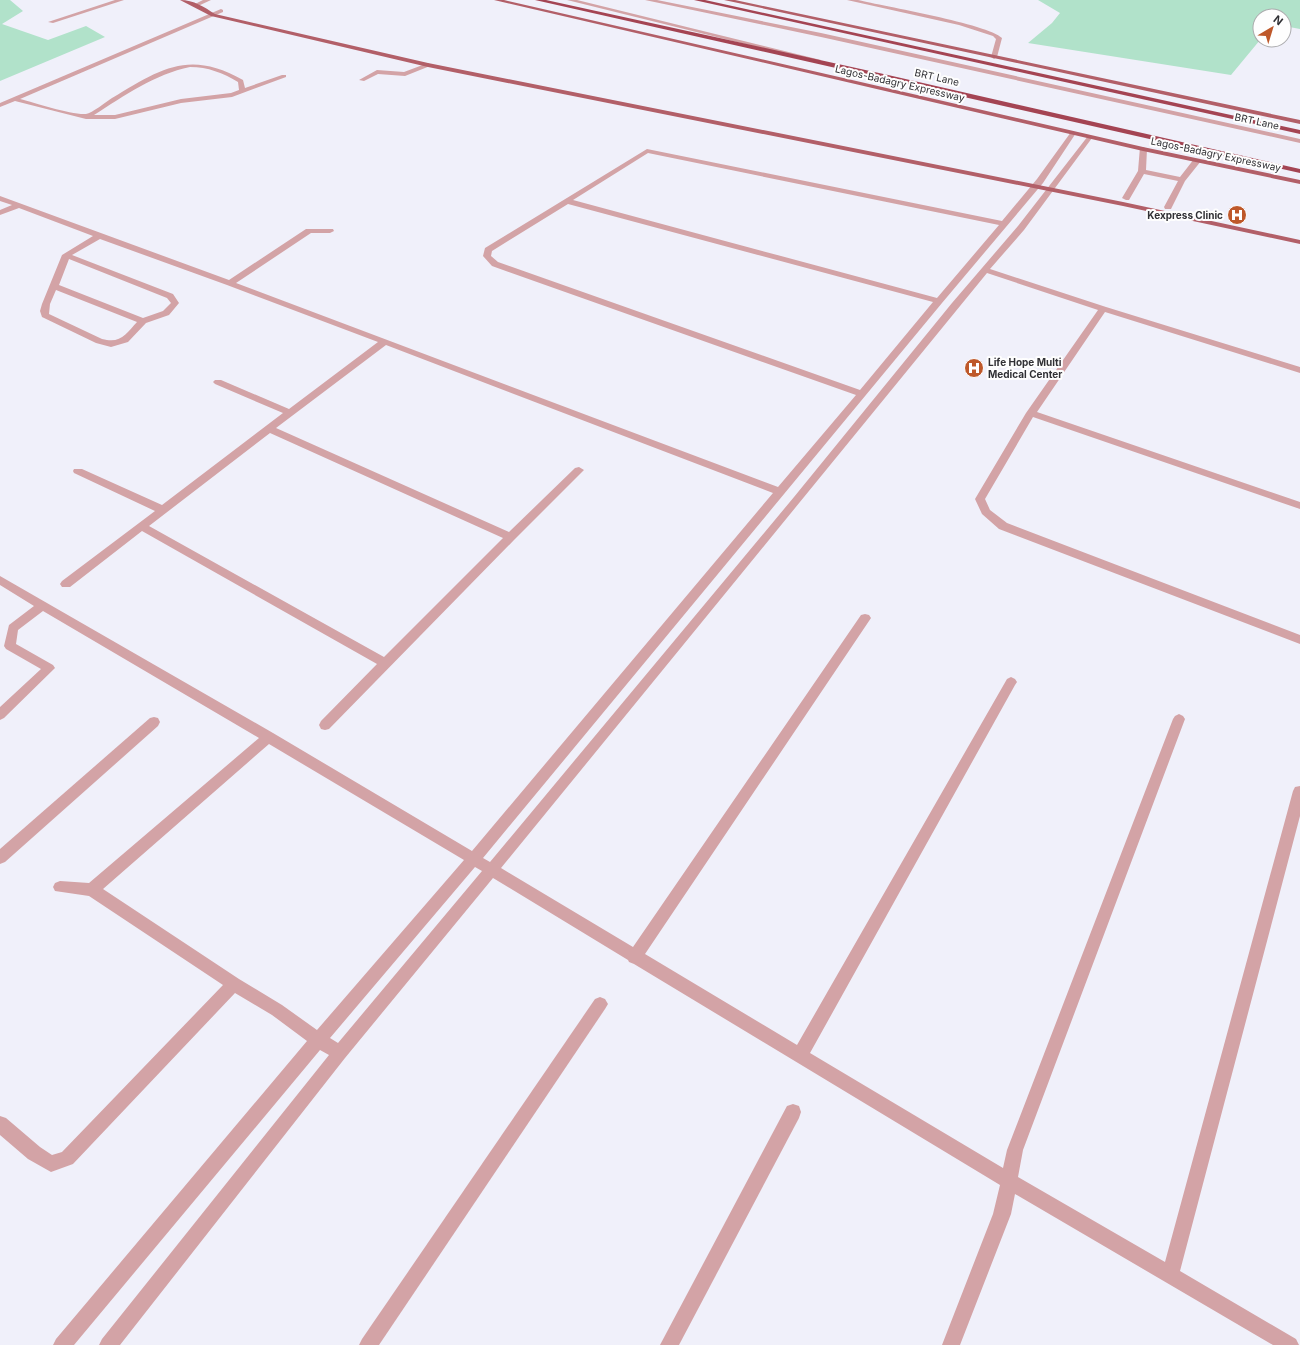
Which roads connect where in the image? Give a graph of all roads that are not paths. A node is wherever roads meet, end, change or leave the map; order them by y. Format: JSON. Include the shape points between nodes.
{"nodes":[{"id":1,"x":120,"y":0,"type":"edge"},
{"id":2,"x":183,"y":0,"type":"edge"},
{"id":3,"x":497,"y":0,"type":"edge"},
{"id":4,"x":538,"y":0,"type":"edge"},
{"id":5,"x":570,"y":0,"type":"edge"},
{"id":6,"x":648,"y":0,"type":"edge"},
{"id":7,"x":697,"y":0,"type":"edge"},
{"id":8,"x":727,"y":0,"type":"edge"},
{"id":9,"x":850,"y":0,"type":"edge"},
{"id":10,"x":201,"y":2,"type":"edge"},
{"id":11,"x":222,"y":11,"type":"junction"},
{"id":12,"x":213,"y":14,"type":"junction"},
{"id":13,"x":51,"y":22,"type":"dead end"},
{"id":14,"x":994,"y":57,"type":"junction"},
{"id":15,"x":428,"y":64,"type":"junction"},
{"id":16,"x":284,"y":76,"type":"dead end"},
{"id":17,"x":362,"y":80,"type":"dead end"},
{"id":18,"x":242,"y":92,"type":"junction"},
{"id":19,"x":14,"y":99,"type":"junction"},
{"id":20,"x":0,"y":105,"type":"edge"},
{"id":21,"x":86,"y":116,"type":"junction"},
{"id":22,"x":1300,"y":122,"type":"edge"},
{"id":23,"x":1300,"y":132,"type":"edge"},
{"id":24,"x":1073,"y":133,"type":"junction"},
{"id":25,"x":1090,"y":137,"type":"junction"},
{"id":26,"x":1300,"y":141,"type":"edge"},
{"id":27,"x":1143,"y":149,"type":"junction"},
{"id":28,"x":1197,"y":161,"type":"junction"},
{"id":29,"x":1142,"y":171,"type":"junction"},
{"id":30,"x":1300,"y":171,"type":"edge"},
{"id":31,"x":1182,"y":180,"type":"junction"},
{"id":32,"x":1300,"y":182,"type":"edge"},
{"id":33,"x":1038,"y":184,"type":"junction"},
{"id":34,"x":1053,"y":187,"type":"junction"},
{"id":35,"x":0,"y":198,"type":"edge"},
{"id":36,"x":1126,"y":198,"type":"junction"},
{"id":37,"x":566,"y":201,"type":"junction"},
{"id":38,"x":19,"y":205,"type":"junction"},
{"id":39,"x":1168,"y":208,"type":"junction"},
{"id":40,"x":0,"y":214,"type":"edge"},
{"id":41,"x":1005,"y":224,"type":"junction"},
{"id":42,"x":330,"y":231,"type":"dead end"},
{"id":43,"x":99,"y":236,"type":"junction"},
{"id":44,"x":1300,"y":236,"type":"edge"},
{"id":45,"x":1300,"y":242,"type":"edge"},
{"id":46,"x":66,"y":255,"type":"junction"},
{"id":47,"x":986,"y":270,"type":"junction"},
{"id":48,"x":230,"y":283,"type":"junction"},
{"id":49,"x":54,"y":286,"type":"junction"},
{"id":50,"x":940,"y":301,"type":"junction"},
{"id":51,"x":1103,"y":309,"type":"junction"},
{"id":52,"x":142,"y":321,"type":"junction"},
{"id":53,"x":386,"y":341,"type":"junction"},
{"id":54,"x":1300,"y":370,"type":"edge"},
{"id":55,"x":218,"y":382,"type":"dead end"},
{"id":56,"x":863,"y":394,"type":"junction"},
{"id":57,"x":290,"y":412,"type":"junction"},
{"id":58,"x":1032,"y":413,"type":"junction"},
{"id":59,"x":269,"y":429,"type":"junction"},
{"id":60,"x":578,"y":470,"type":"dead end"},
{"id":61,"x":78,"y":471,"type":"dead end"},
{"id":62,"x":780,"y":492,"type":"junction"},
{"id":63,"x":1300,"y":506,"type":"edge"},
{"id":64,"x":163,"y":510,"type":"junction"},
{"id":65,"x":141,"y":526,"type":"junction"},
{"id":66,"x":510,"y":537,"type":"junction"},
{"id":67,"x":0,"y":580,"type":"edge"},
{"id":68,"x":66,"y":584,"type":"dead end"},
{"id":69,"x":43,"y":605,"type":"junction"},
{"id":70,"x":865,"y":618,"type":"dead end"},
{"id":71,"x":1300,"y":640,"type":"edge"},
{"id":72,"x":385,"y":663,"type":"junction"},
{"id":73,"x":1011,"y":682,"type":"dead end"},
{"id":74,"x":0,"y":716,"type":"edge"},
{"id":75,"x":1179,"y":719,"type":"dead end"},
{"id":76,"x":154,"y":722,"type":"dead end"},
{"id":77,"x":325,"y":725,"type":"dead end"},
{"id":78,"x":269,"y":737,"type":"junction"},
{"id":79,"x":1300,"y":791,"type":"edge"},
{"id":80,"x":0,"y":858,"type":"edge"},
{"id":81,"x":474,"y":859,"type":"junction"},
{"id":82,"x":492,"y":870,"type":"junction"},
{"id":83,"x":60,"y":887,"type":"dead end"},
{"id":84,"x":92,"y":890,"type":"junction"},
{"id":85,"x":634,"y":957,"type":"junction"},
{"id":86,"x":234,"y":984,"type":"junction"},
{"id":87,"x":600,"y":1004,"type":"dead end"},
{"id":88,"x":318,"y":1040,"type":"junction"},
{"id":89,"x":340,"y":1053,"type":"junction"},
{"id":90,"x":800,"y":1055,"type":"junction"},
{"id":91,"x":793,"y":1112,"type":"dead end"},
{"id":92,"x":0,"y":1124,"type":"edge"},
{"id":93,"x":1009,"y":1181,"type":"junction"},
{"id":94,"x":1170,"y":1274,"type":"junction"},
{"id":95,"x":115,"y":1342,"type":"edge"},
{"id":96,"x":62,"y":1345,"type":"edge"},
{"id":97,"x":368,"y":1345,"type":"edge"},
{"id":98,"x":669,"y":1345,"type":"edge"},
{"id":99,"x":951,"y":1345,"type":"edge"},
{"id":100,"x":1290,"y":1345,"type":"edge"}],
"edges":[{"from":1,"to":13,"type":"street"},
{"from":2,"to":10,"type":"main road"},
{"from":3,"to":24,"type":"main road","name":"Lagos-Badagry Expressway"},
{"from":4,"to":30,"type":"highway","name":"Lagos-Badagry Expressway"},
{"from":5,"to":30,"type":"street","name":"BRT Lane"},
{"from":6,"to":26,"type":"street","name":"BRT Lane","via":[[822,35]]},
{"from":7,"to":23,"type":"highway"},
{"from":8,"to":14,"type":"main road"},
{"from":9,"to":14,"type":"street","via":[[960,24],[995,35],[999,38]]},
{"from":10,"to":11,"type":"main road"},
{"from":10,"to":12,"type":"main road"},
{"from":11,"to":12,"type":"street"},
{"from":11,"to":33,"type":"main road","via":[[433,61]]},
{"from":12,"to":15,"type":"main road"},
{"from":12,"to":19,"type":"street"},
{"from":14,"to":22,"type":"main road"},
{"from":15,"to":17,"type":"street","via":[[405,74],[377,72]]},
{"from":15,"to":33,"type":"main road"},
{"from":16,"to":18,"type":"street"},
{"from":18,"to":21,"type":"street","via":[[181,101],[116,117]]},
{"from":18,"to":21,"type":"street","via":[[241,81],[229,74],[208,67],[177,67],[156,76]]},
{"from":19,"to":20,"type":"street"},
{"from":19,"to":21,"type":"street"},
{"from":24,"to":25,"type":"main road","name":"Lagos-Badagry Expressway"},
{"from":24,"to":33,"type":"street"},
{"from":25,"to":27,"type":"main road","name":"Lagos-Badagry Expressway"},
{"from":25,"to":34,"type":"street"},
{"from":27,"to":28,"type":"main road","name":"Lagos-Badagry Expressway"},
{"from":27,"to":29,"type":"street"},
{"from":28,"to":31,"type":"street"},
{"from":28,"to":32,"type":"main road","name":"Lagos-Badagry Expressway"},
{"from":29,"to":31,"type":"street"},
{"from":29,"to":36,"type":"street"},
{"from":31,"to":39,"type":"street"},
{"from":33,"to":34,"type":"main road"},
{"from":33,"to":41,"type":"street"},
{"from":34,"to":36,"type":"main road"},
{"from":34,"to":45,"type":"main road"},
{"from":34,"to":47,"type":"street"},
{"from":35,"to":38,"type":"street"},
{"from":36,"to":39,"type":"main road"},
{"from":37,"to":41,"type":"street","via":[[647,151]]},
{"from":37,"to":50,"type":"street"},
{"from":37,"to":56,"type":"street","via":[[488,250],[487,256],[494,264]]},
{"from":38,"to":40,"type":"street"},
{"from":38,"to":43,"type":"street"},
{"from":39,"to":44,"type":"main road"},
{"from":41,"to":50,"type":"street"},
{"from":42,"to":48,"type":"street","via":[[309,231]]},
{"from":43,"to":46,"type":"street"},
{"from":43,"to":48,"type":"street"},
{"from":46,"to":49,"type":"street"},
{"from":46,"to":52,"type":"street","via":[[170,296],[174,303],[166,313]]},
{"from":47,"to":51,"type":"street"},
{"from":47,"to":82,"type":"street"},
{"from":48,"to":53,"type":"street"},
{"from":49,"to":52,"type":"street"},
{"from":49,"to":52,"type":"street","via":[[46,302],[45,315],[100,341],[111,344],[125,340]]},
{"from":50,"to":56,"type":"street"},
{"from":51,"to":54,"type":"street"},
{"from":51,"to":58,"type":"street"},
{"from":53,"to":57,"type":"street"},
{"from":53,"to":62,"type":"street"},
{"from":55,"to":57,"type":"street"},
{"from":56,"to":62,"type":"street"},
{"from":57,"to":59,"type":"street"},
{"from":58,"to":63,"type":"street"},
{"from":58,"to":71,"type":"street","via":[[980,499],[986,512],[997,522]]},
{"from":59,"to":64,"type":"street"},
{"from":59,"to":66,"type":"street"},
{"from":60,"to":66,"type":"street"},
{"from":61,"to":64,"type":"street"},
{"from":62,"to":81,"type":"street"},
{"from":64,"to":65,"type":"street"},
{"from":65,"to":68,"type":"street"},
{"from":65,"to":72,"type":"street"},
{"from":66,"to":72,"type":"street"},
{"from":67,"to":69,"type":"street"},
{"from":69,"to":74,"type":"street","via":[[12,628],[10,646],[50,668]]},
{"from":69,"to":78,"type":"street"},
{"from":70,"to":85,"type":"street"},
{"from":72,"to":77,"type":"street"},
{"from":73,"to":90,"type":"street"},
{"from":75,"to":93,"type":"street","via":[[1015,1150]]},
{"from":76,"to":80,"type":"street"},
{"from":78,"to":81,"type":"street"},
{"from":78,"to":84,"type":"street"},
{"from":79,"to":94,"type":"street"},
{"from":81,"to":82,"type":"street"},
{"from":81,"to":88,"type":"street"},
{"from":82,"to":85,"type":"street"},
{"from":82,"to":89,"type":"street"},
{"from":83,"to":84,"type":"street"},
{"from":84,"to":86,"type":"street"},
{"from":85,"to":90,"type":"street"},
{"from":86,"to":88,"type":"street","via":[[277,1010]]},
{"from":86,"to":92,"type":"street","via":[[67,1158],[51,1164]]},
{"from":87,"to":97,"type":"street"},
{"from":88,"to":89,"type":"street"},
{"from":88,"to":96,"type":"street"},
{"from":89,"to":95,"type":"street"},
{"from":90,"to":93,"type":"street"},
{"from":91,"to":98,"type":"street"},
{"from":93,"to":94,"type":"street"},
{"from":93,"to":99,"type":"street","via":[[1002,1214]]},
{"from":94,"to":100,"type":"street"}]}
